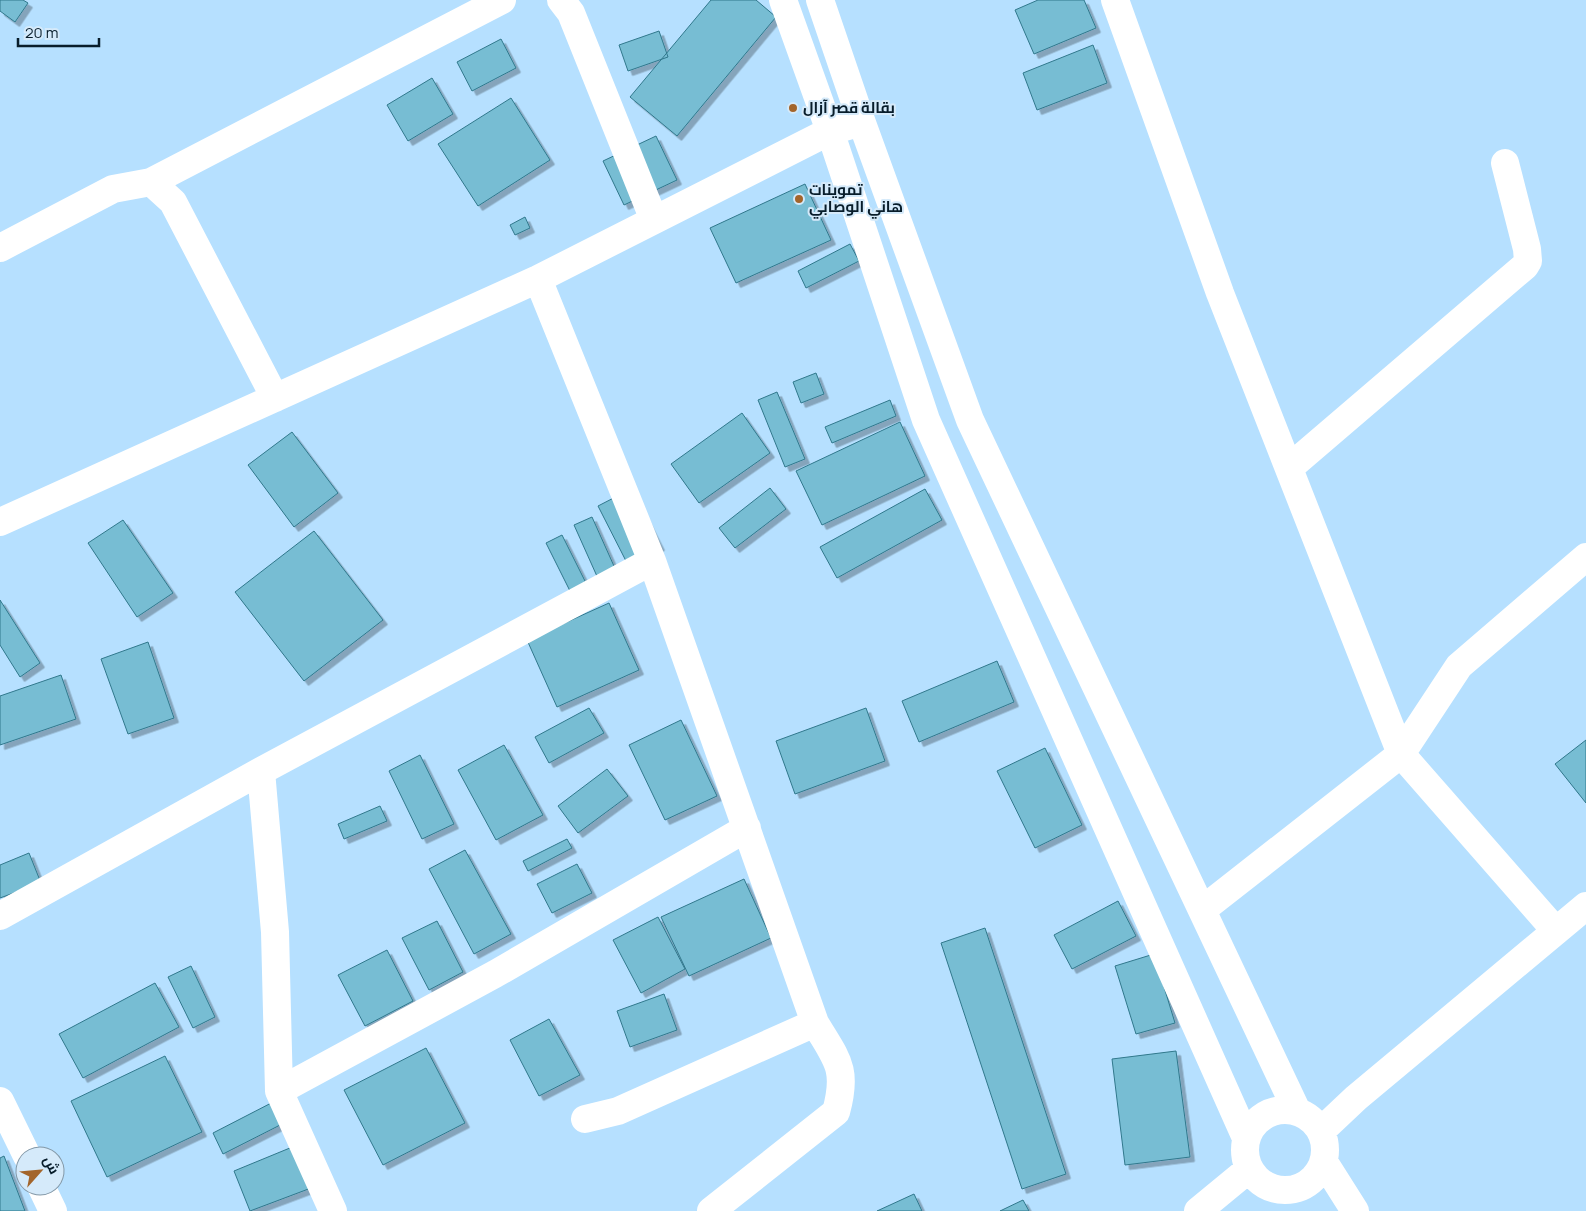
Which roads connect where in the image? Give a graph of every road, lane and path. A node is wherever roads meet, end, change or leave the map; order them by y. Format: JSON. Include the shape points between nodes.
{"nodes":[{"id":1,"x":502,"y":0,"type":"edge"},
{"id":2,"x":561,"y":0,"type":"edge"},
{"id":3,"x":783,"y":0,"type":"edge"},
{"id":4,"x":820,"y":0,"type":"edge"},
{"id":5,"x":1115,"y":0,"type":"edge"},
{"id":6,"x":862,"y":123,"type":"junction"},
{"id":7,"x":830,"y":131,"type":"junction"},
{"id":8,"x":1505,"y":163,"type":"dead end"},
{"id":9,"x":151,"y":182,"type":"junction"},
{"id":10,"x":654,"y":220,"type":"junction"},
{"id":11,"x":0,"y":248,"type":"edge"},
{"id":12,"x":538,"y":279,"type":"junction"},
{"id":13,"x":275,"y":398,"type":"junction"},
{"id":14,"x":1290,"y":468,"type":"junction"},
{"id":15,"x":0,"y":522,"type":"edge"},
{"id":16,"x":1586,"y":557,"type":"edge"},
{"id":17,"x":652,"y":561,"type":"junction"},
{"id":18,"x":1401,"y":754,"type":"junction"},
{"id":19,"x":261,"y":772,"type":"junction"},
{"id":20,"x":747,"y":828,"type":"junction"},
{"id":21,"x":1586,"y":906,"type":"edge"},
{"id":22,"x":1202,"y":910,"type":"junction"},
{"id":23,"x":0,"y":916,"type":"edge"},
{"id":24,"x":1556,"y":931,"type":"junction"},
{"id":25,"x":816,"y":1023,"type":"junction"},
{"id":26,"x":278,"y":1091,"type":"junction"},
{"id":27,"x":0,"y":1101,"type":"edge"},
{"id":28,"x":1297,"y":1111,"type":"junction"},
{"id":29,"x":585,"y":1119,"type":"dead end"},
{"id":30,"x":1321,"y":1131,"type":"junction"},
{"id":31,"x":1246,"y":1138,"type":"junction"},
{"id":32,"x":22,"y":1146,"type":"edge"},
{"id":33,"x":1324,"y":1162,"type":"junction"},
{"id":34,"x":1249,"y":1169,"type":"junction"},
{"id":35,"x":1273,"y":1189,"type":"junction"},
{"id":36,"x":46,"y":1196,"type":"edge"},
{"id":37,"x":53,"y":1211,"type":"edge"},
{"id":38,"x":332,"y":1211,"type":"edge"},
{"id":39,"x":711,"y":1211,"type":"edge"},
{"id":40,"x":1198,"y":1211,"type":"edge"},
{"id":41,"x":1289,"y":1211,"type":"edge"},
{"id":42,"x":1355,"y":1211,"type":"edge"}],
"edges":[{"from":1,"to":9,"type":"street"},
{"from":2,"to":10,"type":"street","via":[[571,13]]},
{"from":3,"to":7,"type":"street"},
{"from":4,"to":6,"type":"street"},
{"from":5,"to":14,"type":"street","via":[[1220,292]]},
{"from":6,"to":7,"type":"street"},
{"from":6,"to":22,"type":"street","via":[[970,420]]},
{"from":7,"to":10,"type":"street"},
{"from":7,"to":31,"type":"street","via":[[926,420]]},
{"from":8,"to":14,"type":"street","via":[[1527,249],[1525,266]]},
{"from":9,"to":11,"type":"street","via":[[113,189]]},
{"from":9,"to":13,"type":"street","via":[[173,202]]},
{"from":10,"to":12,"type":"street"},
{"from":12,"to":13,"type":"street"},
{"from":12,"to":17,"type":"street"},
{"from":13,"to":15,"type":"street"},
{"from":14,"to":18,"type":"street"},
{"from":16,"to":18,"type":"street","via":[[1459,666]]},
{"from":17,"to":19,"type":"street"},
{"from":17,"to":20,"type":"street"},
{"from":18,"to":22,"type":"street"},
{"from":18,"to":24,"type":"street"},
{"from":19,"to":23,"type":"street"},
{"from":19,"to":26,"type":"street","via":[[275,932]]},
{"from":20,"to":25,"type":"street"},
{"from":20,"to":26,"type":"street","via":[[496,974]]},
{"from":21,"to":24,"type":"street"},
{"from":22,"to":28,"type":"street"},
{"from":24,"to":30,"type":"street"},
{"from":25,"to":29,"type":"street","via":[[618,1110]]},
{"from":25,"to":39,"type":"street","via":[[840,1066],[842,1089],[836,1112]]},
{"from":26,"to":38,"type":"street"},
{"from":27,"to":32,"type":"street"},
{"from":28,"to":30,"type":"street","via":[[1311,1119]]},
{"from":28,"to":31,"type":"street","via":[[1281,1110],[1266,1114],[1254,1124]]},
{"from":30,"to":33,"type":"street"},
{"from":31,"to":34,"type":"street","via":[[1245,1154]]},
{"from":33,"to":35,"type":"street","via":[[1316,1176],[1304,1186],[1289,1190]]},
{"from":33,"to":42,"type":"street"},
{"from":34,"to":35,"type":"street","via":[[1259,1181]]},
{"from":34,"to":40,"type":"street"},
{"from":35,"to":41,"type":"street"},
{"from":36,"to":37,"type":"street"}]}
